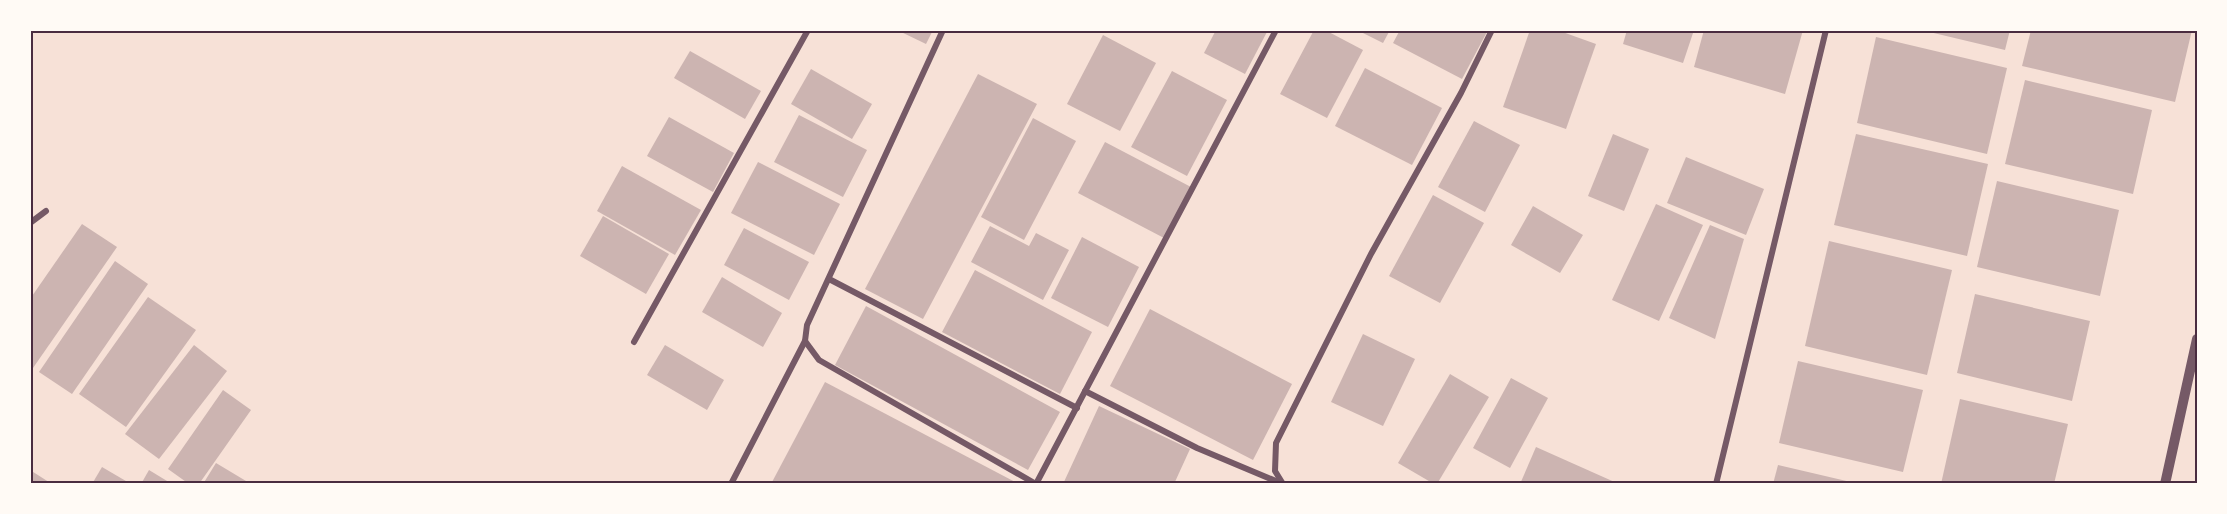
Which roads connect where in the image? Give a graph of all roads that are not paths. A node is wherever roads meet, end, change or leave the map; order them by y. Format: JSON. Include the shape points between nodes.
{"nodes":[{"id":1,"x":808,"y":30,"type":"edge"},
{"id":2,"x":943,"y":30,"type":"edge"},
{"id":3,"x":1276,"y":30,"type":"edge"},
{"id":4,"x":1492,"y":30,"type":"edge"},
{"id":5,"x":1826,"y":30,"type":"edge"},
{"id":6,"x":45,"y":211,"type":"dead end"},
{"id":7,"x":30,"y":223,"type":"edge"},
{"id":8,"x":829,"y":279,"type":"junction"},
{"id":9,"x":2197,"y":339,"type":"edge"},
{"id":10,"x":806,"y":340,"type":"junction"},
{"id":11,"x":634,"y":342,"type":"dead end"},
{"id":12,"x":1085,"y":391,"type":"junction"},
{"id":13,"x":1077,"y":408,"type":"junction"},
{"id":14,"x":731,"y":484,"type":"edge"},
{"id":15,"x":1036,"y":484,"type":"edge"},
{"id":16,"x":1283,"y":484,"type":"edge"},
{"id":17,"x":1716,"y":484,"type":"edge"},
{"id":18,"x":2165,"y":484,"type":"edge"}],
"edges":[{"from":1,"to":11,"type":"street"},
{"from":2,"to":8,"type":"street"},
{"from":3,"to":12,"type":"street"},
{"from":4,"to":16,"type":"street","via":[[1371,254],[1276,443],[1275,471]]},
{"from":5,"to":17,"type":"street"},
{"from":6,"to":7,"type":"street"},
{"from":8,"to":10,"type":"street","via":[[807,325]]},
{"from":8,"to":13,"type":"street"},
{"from":9,"to":18,"type":"street"},
{"from":10,"to":14,"type":"street"},
{"from":10,"to":15,"type":"street","via":[[819,360]]},
{"from":12,"to":13,"type":"street"},
{"from":12,"to":16,"type":"street","via":[[1197,448]]},
{"from":13,"to":15,"type":"street"}]}
